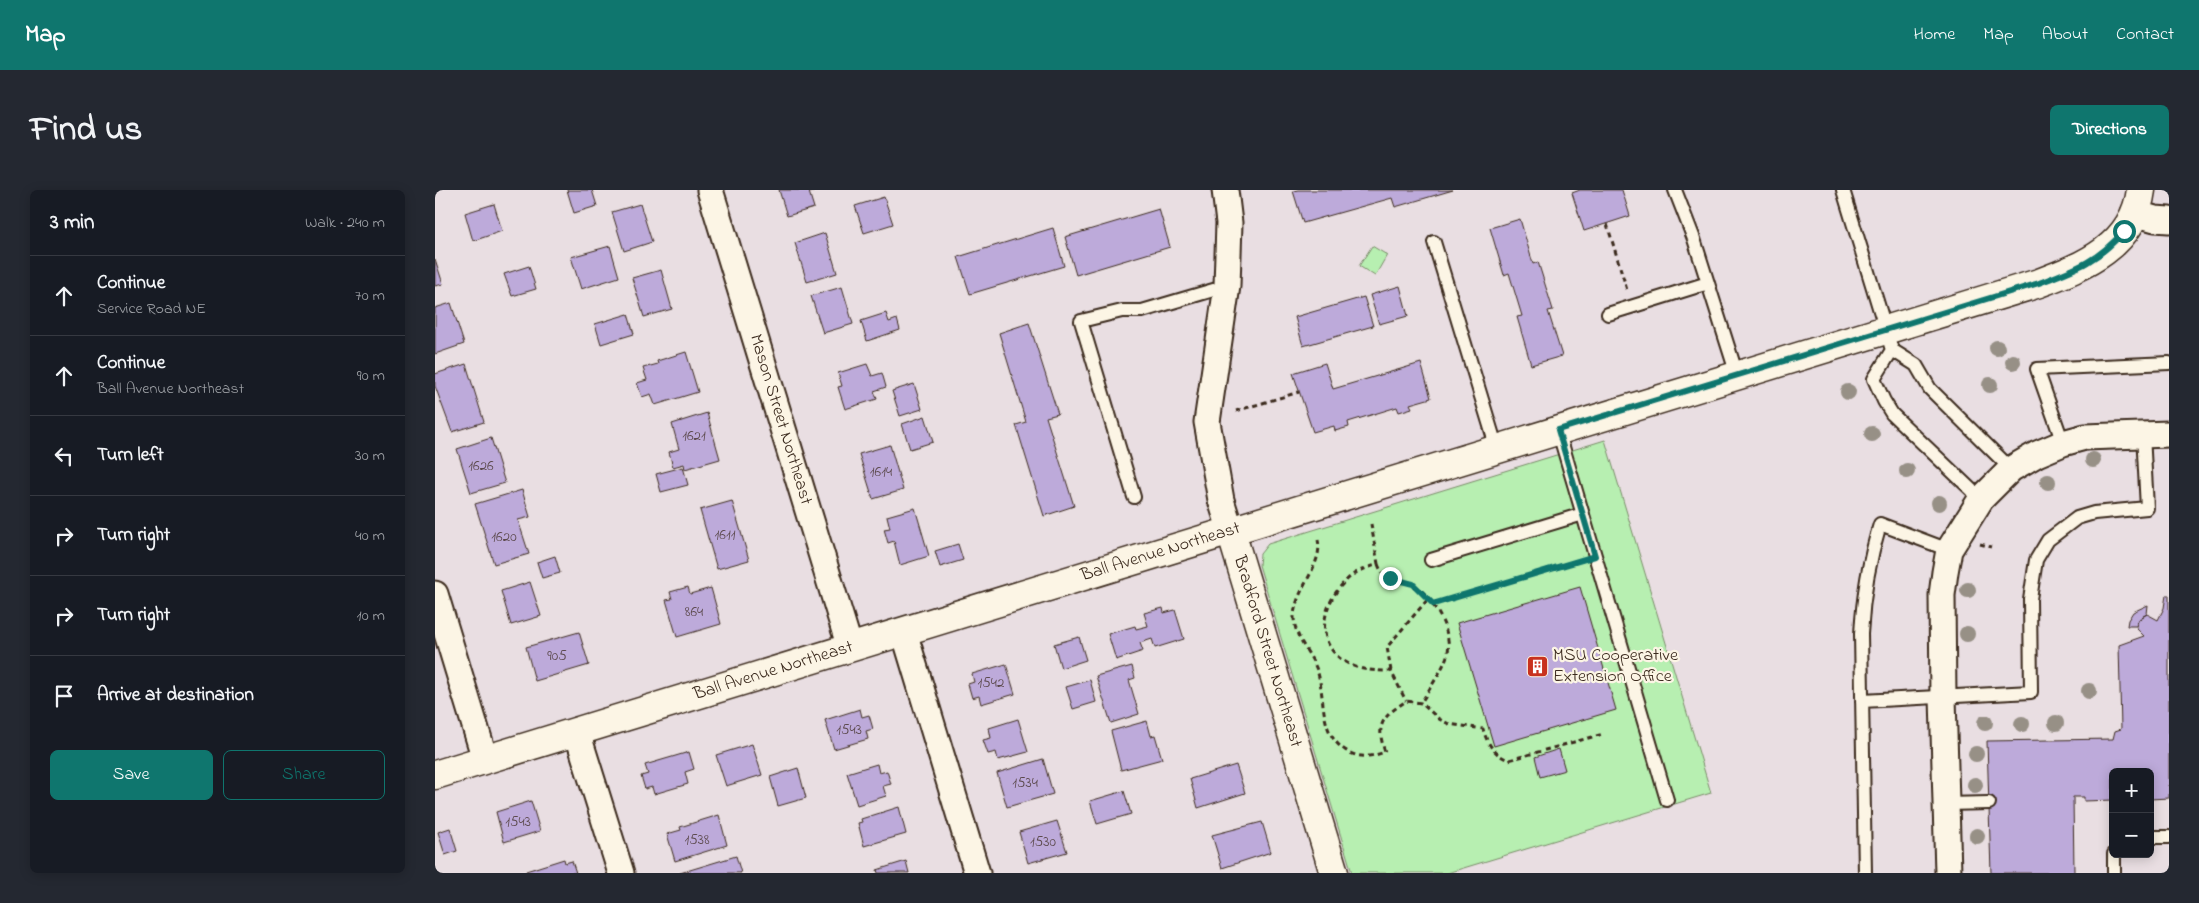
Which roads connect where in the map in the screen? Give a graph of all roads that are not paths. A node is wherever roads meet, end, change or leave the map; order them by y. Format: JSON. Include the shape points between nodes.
{"nodes":[{"id":1,"x":709,"y":190,"type":"edge"},
{"id":2,"x":1225,"y":190,"type":"edge"},
{"id":3,"x":1675,"y":190,"type":"edge"},
{"id":4,"x":1843,"y":190,"type":"edge"},
{"id":5,"x":2138,"y":202,"type":"edge"},
{"id":6,"x":2169,"y":220,"type":"edge"},
{"id":7,"x":1434,"y":242,"type":"dead end"},
{"id":8,"x":1708,"y":283,"type":"junction"},
{"id":9,"x":1227,"y":286,"type":"junction"},
{"id":10,"x":1608,"y":314,"type":"dead end"},
{"id":11,"x":1889,"y":340,"type":"junction"},
{"id":12,"x":2169,"y":363,"type":"edge"},
{"id":13,"x":1737,"y":375,"type":"junction"},
{"id":14,"x":1558,"y":430,"type":"junction"},
{"id":15,"x":2143,"y":434,"type":"junction"},
{"id":16,"x":2169,"y":434,"type":"edge"},
{"id":17,"x":2063,"y":443,"type":"junction"},
{"id":18,"x":1497,"y":449,"type":"junction"},
{"id":19,"x":2011,"y":469,"type":"junction"},
{"id":20,"x":1133,"y":497,"type":"dead end"},
{"id":21,"x":1981,"y":499,"type":"junction"},
{"id":22,"x":1583,"y":514,"type":"junction"},
{"id":23,"x":1231,"y":532,"type":"junction"},
{"id":24,"x":1949,"y":550,"type":"junction"},
{"id":25,"x":1431,"y":560,"type":"dead end"},
{"id":26,"x":435,"y":594,"type":"edge"},
{"id":27,"x":904,"y":632,"type":"junction"},
{"id":28,"x":850,"y":648,"type":"junction"},
{"id":29,"x":1943,"y":698,"type":"junction"},
{"id":30,"x":1862,"y":702,"type":"junction"},
{"id":31,"x":577,"y":732,"type":"junction"},
{"id":32,"x":485,"y":759,"type":"junction"},
{"id":33,"x":435,"y":775,"type":"edge"},
{"id":34,"x":1667,"y":800,"type":"dead end"},
{"id":35,"x":1989,"y":803,"type":"dead end"},
{"id":36,"x":1946,"y":804,"type":"junction"},
{"id":37,"x":2154,"y":837,"type":"edge"},
{"id":38,"x":2169,"y":837,"type":"edge"},
{"id":39,"x":2114,"y":858,"type":"edge"},
{"id":40,"x":621,"y":873,"type":"edge"},
{"id":41,"x":977,"y":873,"type":"edge"},
{"id":42,"x":1334,"y":873,"type":"edge"},
{"id":43,"x":1865,"y":873,"type":"edge"},
{"id":44,"x":1949,"y":873,"type":"edge"},
{"id":45,"x":2114,"y":873,"type":"edge"}],
"edges":[{"from":1,"to":28,"type":"street","name":"Mason Street Northeast"},
{"from":2,"to":9,"type":"street","name":"Bradford Street Northeast","via":[[1229,223]]},
{"from":3,"to":8,"type":"lane"},
{"from":4,"to":11,"type":"lane"},
{"from":5,"to":6,"type":"street","via":[[2155,219]]},
{"from":5,"to":11,"type":"street","name":"Ball Avenue Northeast","via":[[2124,231],[2110,248],[2093,260]]},
{"from":7,"to":18,"type":"lane"},
{"from":8,"to":10,"type":"lane"},
{"from":8,"to":13,"type":"lane"},
{"from":9,"to":20,"type":"lane","via":[[1142,311],[1122,311],[1081,321]]},
{"from":9,"to":23,"type":"street","name":"Bradford Street Northeast","via":[[1207,422],[1221,500]]},
{"from":11,"to":13,"type":"street","name":"Ball Avenue Northeast"},
{"from":11,"to":19,"type":"lane","via":[[1916,365],[1930,389]]},
{"from":11,"to":21,"type":"lane","via":[[1874,378],[1883,401],[1892,414]]},
{"from":12,"to":17,"type":"lane","via":[[2037,369]]},
{"from":13,"to":14,"type":"street","name":"Ball Avenue Northeast"},
{"from":14,"to":18,"type":"street","name":"Ball Avenue Northeast"},
{"from":14,"to":22,"type":"lane"},
{"from":15,"to":16,"type":"street"},
{"from":15,"to":17,"type":"street","via":[[2085,437]]},
{"from":15,"to":29,"type":"lane","via":[[2147,508],[2094,513],[2077,518],[2048,540],[2036,560],[2030,599],[2031,692]]},
{"from":17,"to":19,"type":"street"},
{"from":18,"to":23,"type":"street","name":"Ball Avenue Northeast"},
{"from":19,"to":21,"type":"street"},
{"from":21,"to":24,"type":"street"},
{"from":22,"to":25,"type":"lane"},
{"from":22,"to":34,"type":"lane"},
{"from":23,"to":27,"type":"street","name":"Ball Avenue Northeast"},
{"from":23,"to":42,"type":"street","name":"Bradford Street Northeast"},
{"from":24,"to":29,"type":"street","via":[[1943,595]]},
{"from":24,"to":30,"type":"lane","via":[[1880,524],[1862,606]]},
{"from":26,"to":32,"type":"street"},
{"from":27,"to":28,"type":"street","name":"Ball Avenue Northeast"},
{"from":27,"to":41,"type":"street"},
{"from":28,"to":31,"type":"street","name":"Ball Avenue Northeast"},
{"from":29,"to":30,"type":"lane"},
{"from":29,"to":36,"type":"street"},
{"from":30,"to":43,"type":"lane"},
{"from":31,"to":32,"type":"street","name":"Ball Avenue Northeast"},
{"from":31,"to":40,"type":"street"},
{"from":32,"to":33,"type":"street","name":"Ball Avenue Northeast"},
{"from":35,"to":36,"type":"lane"},
{"from":36,"to":44,"type":"street"},
{"from":37,"to":38,"type":"lane"},
{"from":39,"to":45,"type":"lane"}]}
